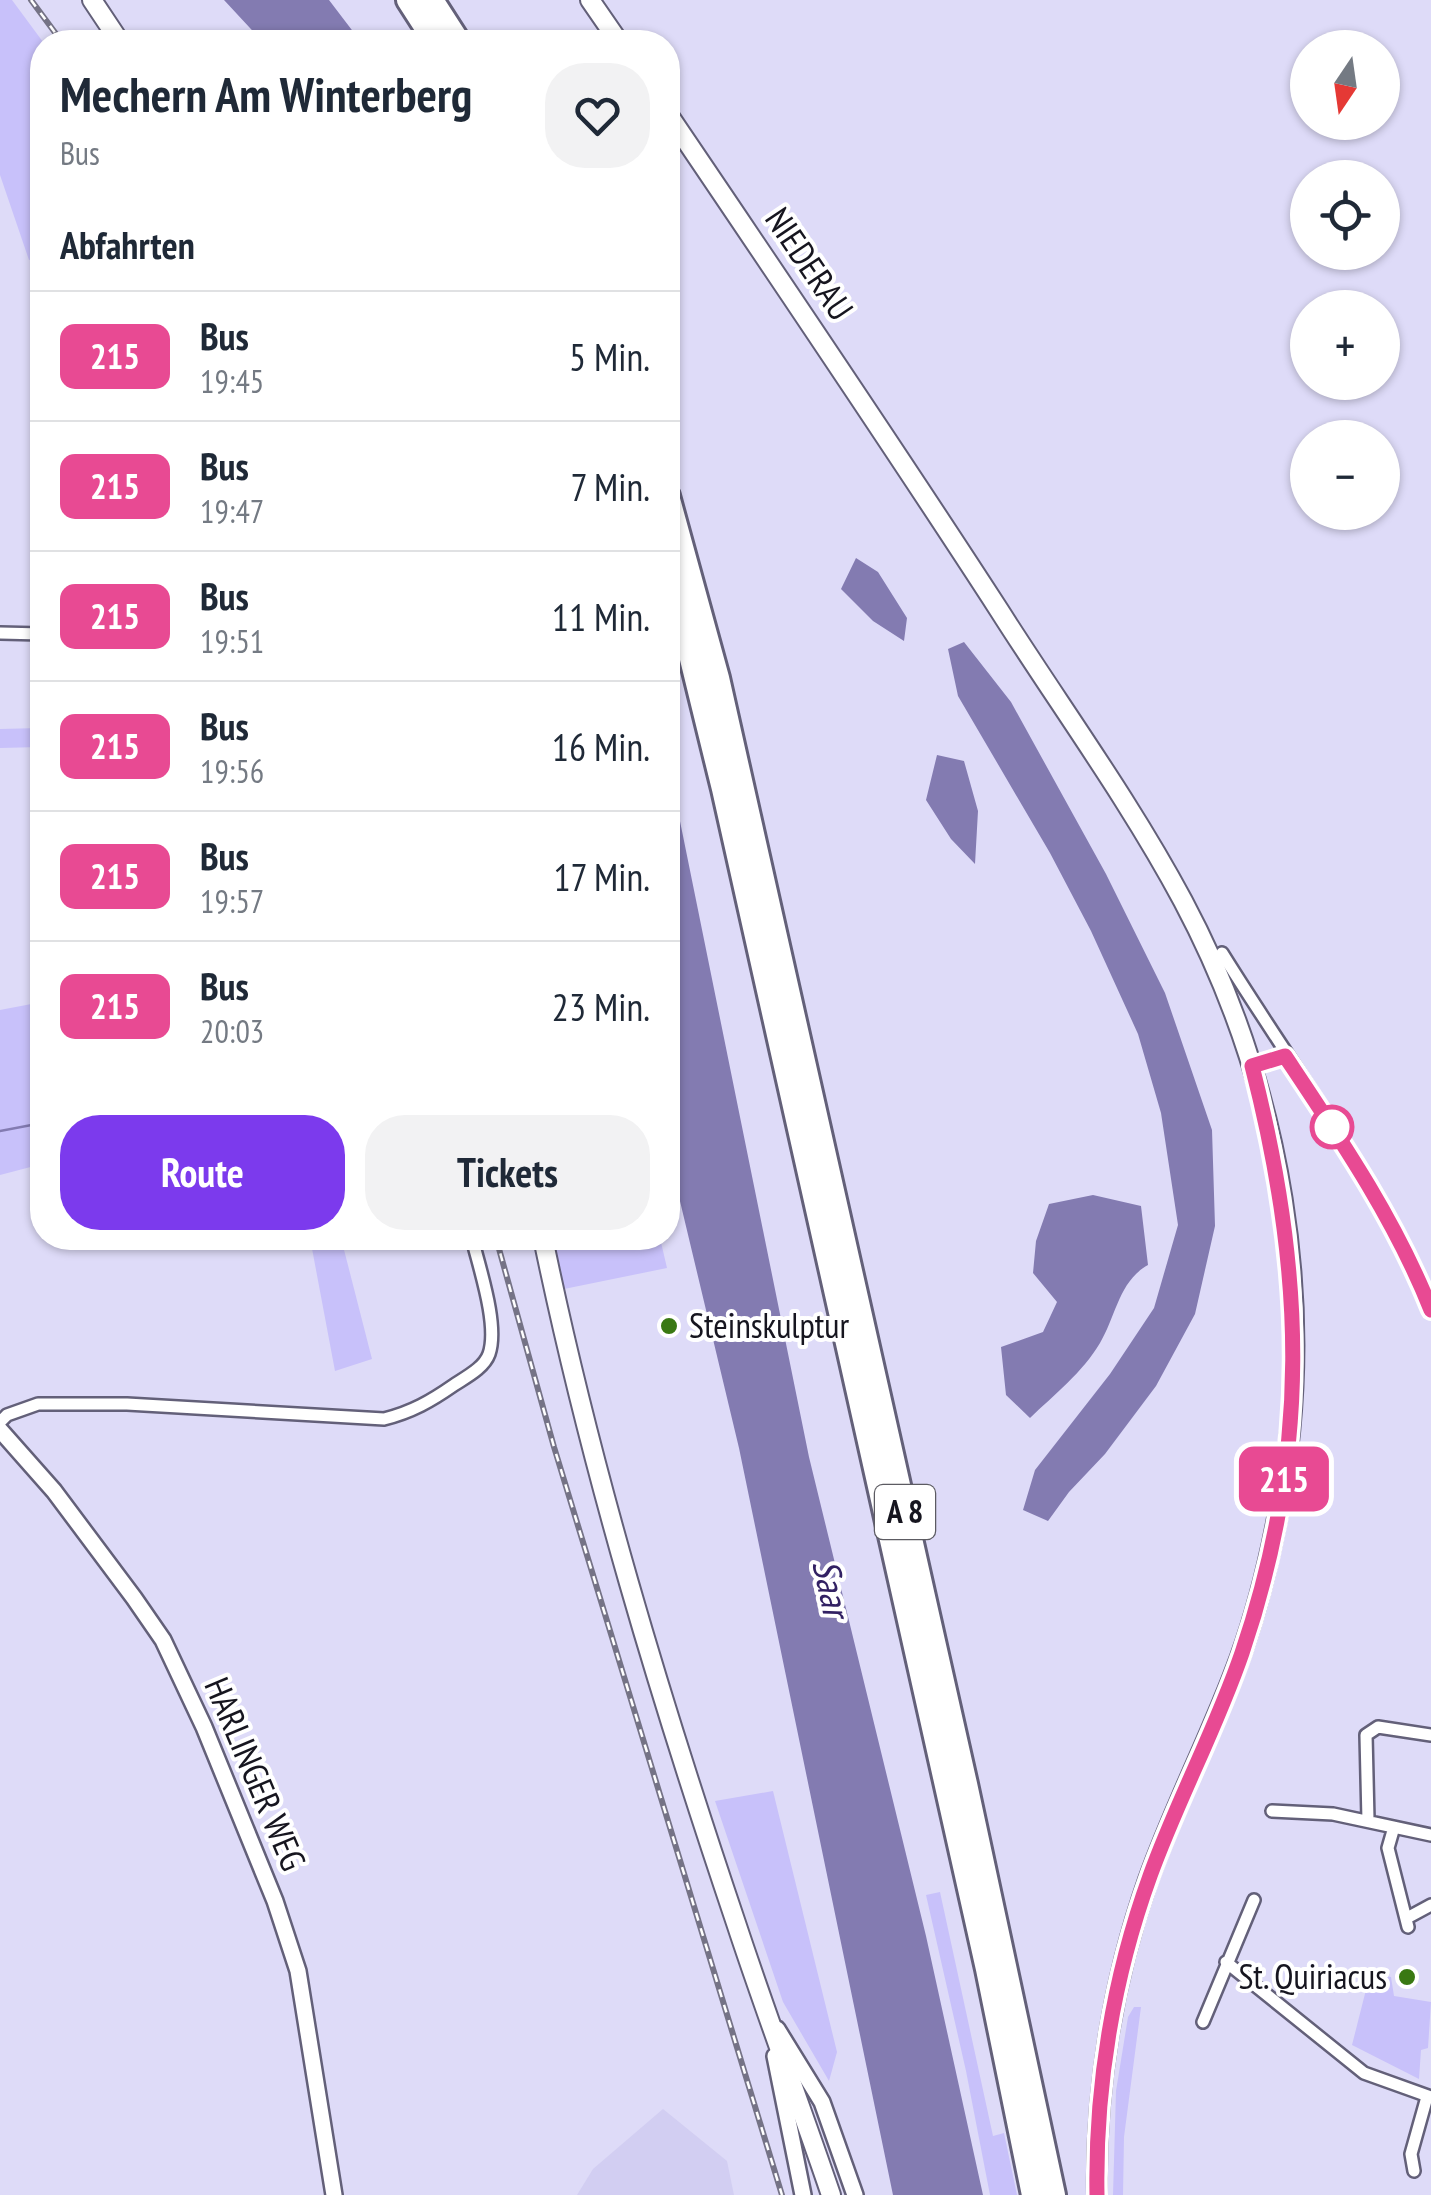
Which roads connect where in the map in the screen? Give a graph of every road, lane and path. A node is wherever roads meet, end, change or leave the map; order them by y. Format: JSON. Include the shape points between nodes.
{"nodes":[{"id":1,"x":92,"y":0,"type":"edge"},
{"id":2,"x":408,"y":0,"type":"edge"},
{"id":3,"x":432,"y":0,"type":"edge"},
{"id":4,"x":590,"y":0,"type":"edge"},
{"id":5,"x":112,"y":30,"type":"edge"},
{"id":6,"x":427,"y":30,"type":"edge"},
{"id":7,"x":451,"y":30,"type":"edge"},
{"id":8,"x":611,"y":30,"type":"edge"},
{"id":9,"x":680,"y":132,"type":"edge"},
{"id":10,"x":680,"y":540,"type":"edge"},
{"id":11,"x":680,"y":606,"type":"edge"},
{"id":12,"x":0,"y":633,"type":"edge"},
{"id":13,"x":30,"y":634,"type":"edge"},
{"id":14,"x":733,"y":787,"type":"junction"},
{"id":15,"x":743,"y":832,"type":"junction"},
{"id":16,"x":1222,"y":953,"type":"dead end"},
{"id":17,"x":1285,"y":1056,"type":"junction"},
{"id":18,"x":1252,"y":1066,"type":"junction"},
{"id":19,"x":475,"y":1250,"type":"edge"},
{"id":20,"x":546,"y":1250,"type":"edge"},
{"id":21,"x":1431,"y":1310,"type":"edge"},
{"id":22,"x":0,"y":1422,"type":"edge"},
{"id":23,"x":0,"y":1430,"type":"edge"},
{"id":24,"x":1431,"y":1734,"type":"edge"},
{"id":25,"x":1272,"y":1811,"type":"dead end"},
{"id":26,"x":1368,"y":1820,"type":"junction"},
{"id":27,"x":1394,"y":1827,"type":"junction"},
{"id":28,"x":1431,"y":1835,"type":"edge"},
{"id":29,"x":1254,"y":1900,"type":"dead end"},
{"id":30,"x":1431,"y":1905,"type":"edge"},
{"id":31,"x":1226,"y":1962,"type":"junction"},
{"id":32,"x":766,"y":2013,"type":"junction"},
{"id":33,"x":1203,"y":2022,"type":"dead end"},
{"id":34,"x":1429,"y":2097,"type":"edge"},
{"id":35,"x":1414,"y":2171,"type":"dead end"},
{"id":36,"x":334,"y":2195,"type":"edge"},
{"id":37,"x":804,"y":2195,"type":"edge"},
{"id":38,"x":831,"y":2195,"type":"edge"},
{"id":39,"x":855,"y":2195,"type":"edge"},
{"id":40,"x":1033,"y":2195,"type":"edge"},
{"id":41,"x":1054,"y":2195,"type":"edge"},
{"id":42,"x":1097,"y":2195,"type":"edge"}],
"edges":[{"from":1,"to":5,"type":"main road"},
{"from":2,"to":6,"type":"highway"},
{"from":3,"to":7,"type":"highway"},
{"from":4,"to":8,"type":"main road"},
{"from":9,"to":18,"type":"main road","name":"NIEDERAU","via":[[896,451],[1181,897]]},
{"from":10,"to":14,"type":"highway","number":"A 8","via":[[718,678]]},
{"from":11,"to":14,"type":"highway","number":"A 8"},
{"from":12,"to":13,"type":"street"},
{"from":14,"to":15,"type":"highway","number":"A 8"},
{"from":15,"to":40,"type":"highway","number":"A 8"},
{"from":15,"to":41,"type":"highway","number":"A 8"},
{"from":16,"to":17,"type":"street"},
{"from":17,"to":18,"type":"street"},
{"from":17,"to":21,"type":"street","via":[[1367,1182]]},
{"from":18,"to":42,"type":"main road","name":"NIEDERAU","via":[[1272,1148],[1292,1286],[1291,1428],[1279,1510],[1241,1655],[1150,1875],[1122,1969],[1101,2096]]},
{"from":19,"to":22,"type":"street","via":[[488,1307],[488,1355],[412,1412],[384,1419],[38,1404]]},
{"from":20,"to":32,"type":"main road","via":[[617,1540]]},
{"from":23,"to":36,"type":"street","name":"HARLINGER WEG","via":[[144,1612],[204,1727],[298,1971]]},
{"from":24,"to":26,"type":"street","via":[[1378,1727],[1366,1735]]},
{"from":25,"to":26,"type":"street"},
{"from":26,"to":27,"type":"street"},
{"from":27,"to":28,"type":"street"},
{"from":27,"to":30,"type":"street","via":[[1388,1848],[1407,1922]]},
{"from":29,"to":31,"type":"street"},
{"from":31,"to":33,"type":"street"},
{"from":31,"to":34,"type":"street","via":[[1354,2067]]},
{"from":32,"to":37,"type":"street"},
{"from":32,"to":38,"type":"main road"},
{"from":32,"to":39,"type":"street","via":[[822,2102]]},
{"from":34,"to":35,"type":"street","via":[[1411,2154]]}]}
